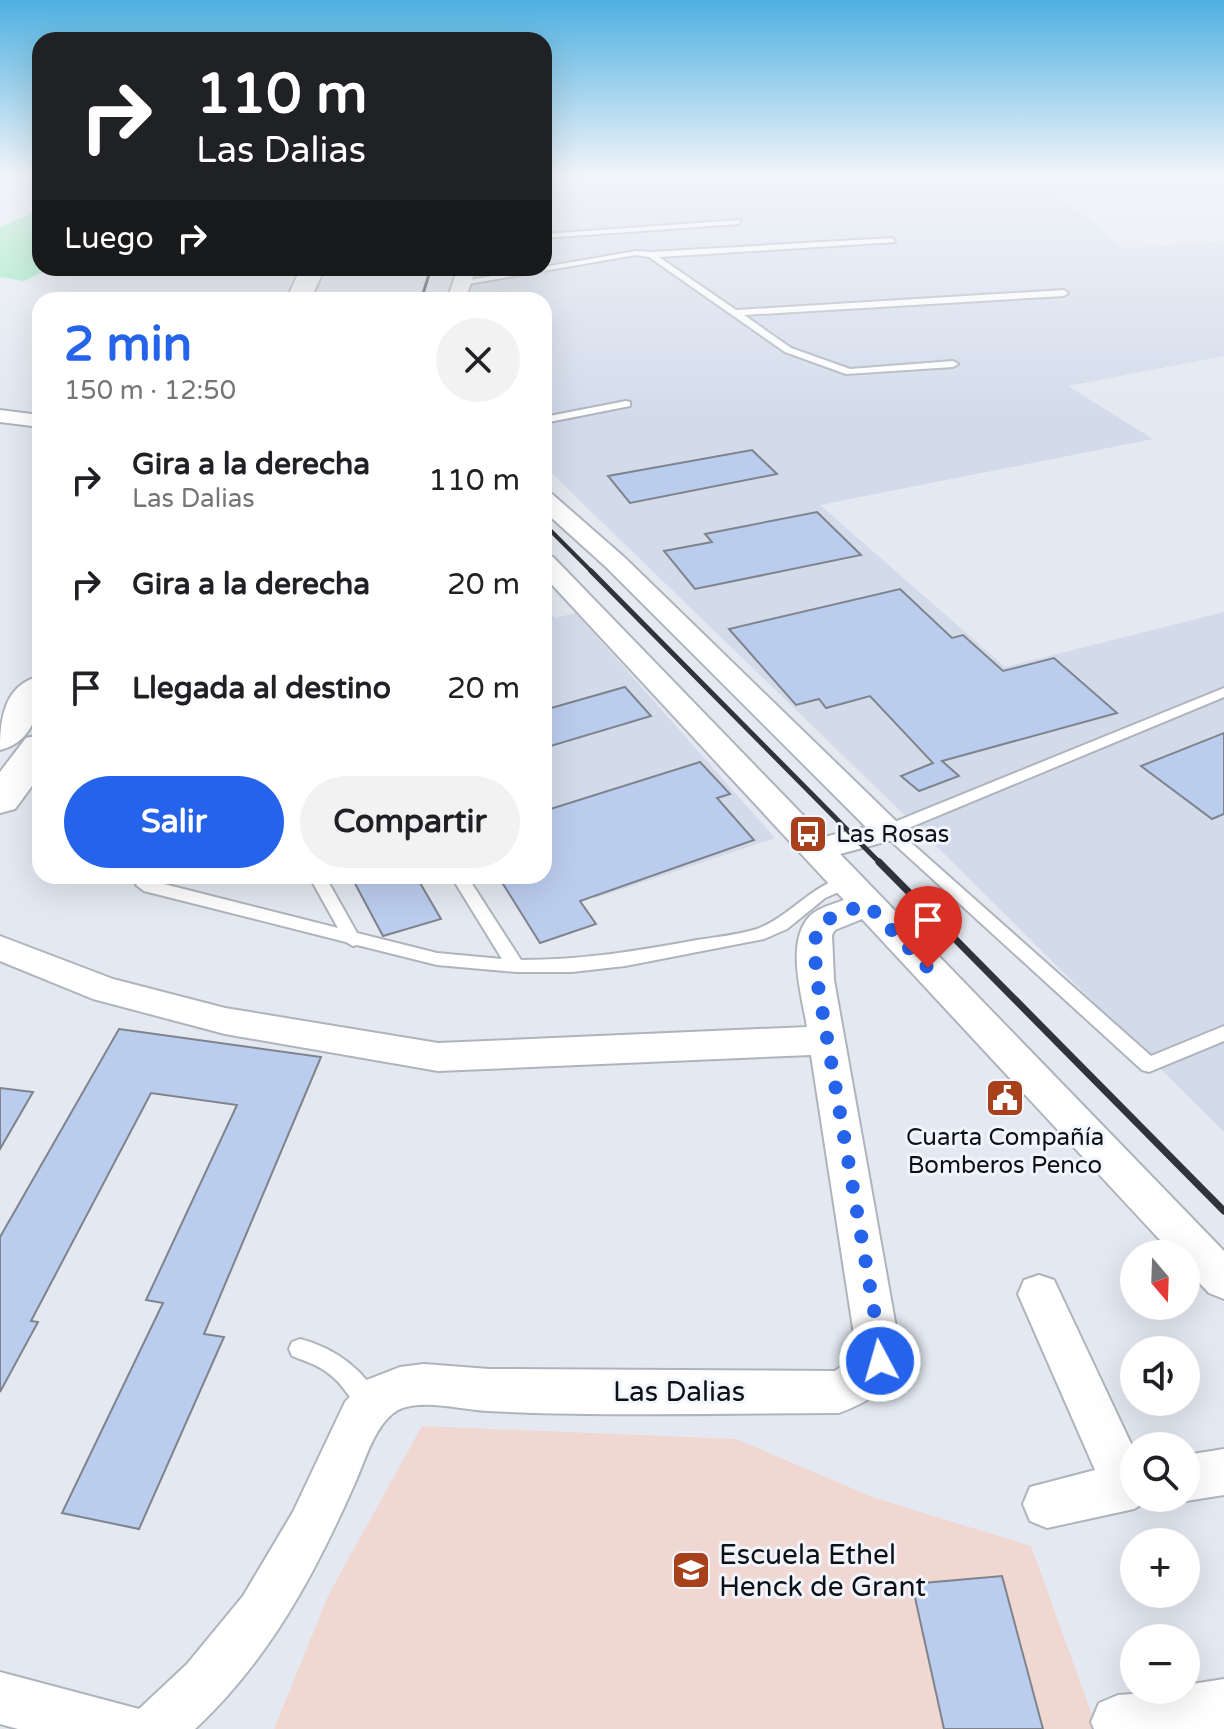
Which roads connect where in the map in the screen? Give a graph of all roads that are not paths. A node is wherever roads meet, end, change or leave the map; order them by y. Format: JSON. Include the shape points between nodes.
{"nodes":[{"id":1,"x":620,"y":256,"type":"edge"},
{"id":2,"x":652,"y":256,"type":"edge"},
{"id":3,"x":552,"y":267,"type":"edge"},
{"id":4,"x":503,"y":276,"type":"edge"},
{"id":5,"x":462,"y":283,"type":"edge"},
{"id":6,"x":1064,"y":293,"type":"dead end"},
{"id":7,"x":733,"y":313,"type":"junction"},
{"id":8,"x":953,"y":364,"type":"dead end"},
{"id":9,"x":626,"y":404,"type":"dead end"},
{"id":10,"x":0,"y":416,"type":"edge"},
{"id":11,"x":552,"y":418,"type":"edge"},
{"id":12,"x":32,"y":420,"type":"edge"},
{"id":13,"x":552,"y":506,"type":"edge"},
{"id":14,"x":552,"y":570,"type":"edge"},
{"id":15,"x":32,"y":684,"type":"edge"},
{"id":16,"x":1224,"y":692,"type":"edge"},
{"id":17,"x":0,"y":697,"type":"edge"},
{"id":18,"x":32,"y":697,"type":"edge"},
{"id":19,"x":0,"y":738,"type":"edge"},
{"id":20,"x":32,"y":758,"type":"edge"},
{"id":21,"x":0,"y":800,"type":"edge"},
{"id":22,"x":888,"y":831,"type":"junction"},
{"id":23,"x":816,"y":850,"type":"junction"},
{"id":24,"x":322,"y":884,"type":"edge"},
{"id":25,"x":464,"y":884,"type":"edge"},
{"id":26,"x":144,"y":885,"type":"dead end"},
{"id":27,"x":857,"y":893,"type":"junction"},
{"id":28,"x":353,"y":940,"type":"junction"},
{"id":29,"x":0,"y":948,"type":"edge"},
{"id":30,"x":516,"y":966,"type":"junction"},
{"id":31,"x":1224,"y":1033,"type":"edge"},
{"id":32,"x":828,"y":1040,"type":"junction"},
{"id":33,"x":1224,"y":1280,"type":"edge"},
{"id":34,"x":1039,"y":1294,"type":"dead end"},
{"id":35,"x":300,"y":1349,"type":"dead end"},
{"id":36,"x":372,"y":1406,"type":"junction"},
{"id":37,"x":1120,"y":1465,"type":"edge"},
{"id":38,"x":1224,"y":1472,"type":"edge"},
{"id":39,"x":1200,"y":1476,"type":"edge"},
{"id":40,"x":1120,"y":1488,"type":"edge"},
{"id":41,"x":1047,"y":1504,"type":"dead end"},
{"id":42,"x":0,"y":1698,"type":"edge"},
{"id":43,"x":1224,"y":1706,"type":"edge"},
{"id":44,"x":1118,"y":1722,"type":"dead end"},
{"id":45,"x":123,"y":1729,"type":"edge"},
{"id":46,"x":156,"y":1729,"type":"edge"}],
"edges":[{"from":1,"to":3,"type":"lane"},
{"from":2,"to":7,"type":"lane"},
{"from":4,"to":5,"type":"lane"},
{"from":6,"to":7,"type":"lane"},
{"from":7,"to":8,"type":"lane","via":[[788,350],[849,372]]},
{"from":9,"to":11,"type":"lane"},
{"from":10,"to":12,"type":"street"},
{"from":13,"to":22,"type":"street"},
{"from":14,"to":23,"type":"street"},
{"from":15,"to":17,"type":"highway"},
{"from":16,"to":22,"type":"lane"},
{"from":18,"to":19,"type":"highway"},
{"from":20,"to":21,"type":"highway"},
{"from":22,"to":23,"type":"street"},
{"from":22,"to":31,"type":"lane","via":[[1149,1065]]},
{"from":23,"to":27,"type":"street"},
{"from":24,"to":28,"type":"lane"},
{"from":25,"to":30,"type":"lane"},
{"from":26,"to":28,"type":"lane"},
{"from":27,"to":30,"type":"lane","via":[[819,894],[781,925],[758,935],[625,960]]},
{"from":27,"to":32,"type":"street","name":"Las Dalias","via":[[815,935]]},
{"from":27,"to":33,"type":"street"},
{"from":28,"to":30,"type":"lane","via":[[437,959]]},
{"from":29,"to":32,"type":"street","via":[[105,990],[225,1021],[438,1057]]},
{"from":32,"to":36,"type":"street","name":"Las Dalias","via":[[880,1361],[864,1379],[839,1392],[424,1385],[380,1396]]},
{"from":34,"to":37,"type":"street"},
{"from":35,"to":36,"type":"lane","via":[[322,1353],[337,1363]]},
{"from":36,"to":46,"type":"street","name":"Las Dalias","via":[[361,1418],[310,1529],[261,1614],[206,1683]]},
{"from":38,"to":39,"type":"street"},
{"from":40,"to":41,"type":"street"},
{"from":42,"to":45,"type":"street"},
{"from":43,"to":44,"type":"street"}]}
